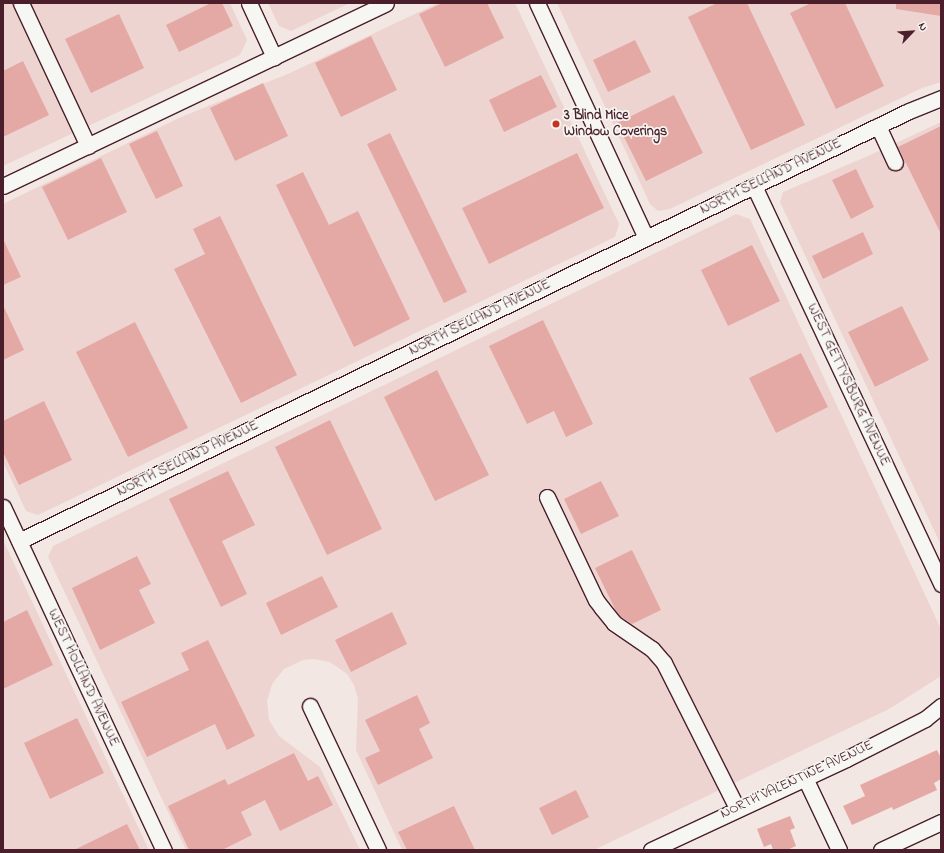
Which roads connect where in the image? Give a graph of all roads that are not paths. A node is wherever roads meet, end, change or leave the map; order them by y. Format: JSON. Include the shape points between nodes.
{"nodes":[{"id":1,"x":21,"y":3,"type":"edge"},
{"id":2,"x":249,"y":3,"type":"edge"},
{"id":3,"x":386,"y":3,"type":"edge"},
{"id":4,"x":537,"y":3,"type":"edge"},
{"id":5,"x":274,"y":56,"type":"junction"},
{"id":6,"x":941,"y":98,"type":"edge"},
{"id":7,"x":878,"y":126,"type":"junction"},
{"id":8,"x":88,"y":146,"type":"junction"},
{"id":9,"x":895,"y":162,"type":"dead end"},
{"id":10,"x":3,"y":186,"type":"edge"},
{"id":11,"x":754,"y":186,"type":"junction"},
{"id":12,"x":646,"y":238,"type":"junction"},
{"id":13,"x":547,"y":496,"type":"dead end"},
{"id":14,"x":3,"y":507,"type":"edge"},
{"id":15,"x":19,"y":541,"type":"junction"},
{"id":16,"x":941,"y":584,"type":"edge"},
{"id":17,"x":310,"y":706,"type":"dead end"},
{"id":18,"x":941,"y":706,"type":"edge"},
{"id":19,"x":805,"y":778,"type":"junction"},
{"id":20,"x":737,"y":808,"type":"junction"},
{"id":21,"x":941,"y":822,"type":"edge"},
{"id":22,"x":668,"y":846,"type":"edge"},
{"id":23,"x":164,"y":850,"type":"edge"},
{"id":24,"x":378,"y":850,"type":"edge"},
{"id":25,"x":651,"y":850,"type":"edge"},
{"id":26,"x":838,"y":850,"type":"edge"},
{"id":27,"x":881,"y":850,"type":"edge"}],
"edges":[{"from":1,"to":8,"type":"street"},
{"from":2,"to":5,"type":"street"},
{"from":3,"to":5,"type":"street"},
{"from":4,"to":12,"type":"street"},
{"from":5,"to":8,"type":"street"},
{"from":6,"to":7,"type":"street","name":"NORTH SELLAND AVENUE"},
{"from":7,"to":9,"type":"street"},
{"from":7,"to":11,"type":"street","name":"NORTH SELLAND AVENUE"},
{"from":8,"to":10,"type":"street"},
{"from":11,"to":12,"type":"street","name":"NORTH SELLAND AVENUE"},
{"from":11,"to":16,"type":"street","name":"WEST GETTYSBURG AVENUE"},
{"from":12,"to":15,"type":"street","name":"NORTH SELLAND AVENUE"},
{"from":13,"to":20,"type":"street","via":[[596,600],[614,623],[652,649],[664,663]]},
{"from":14,"to":15,"type":"street","name":"WEST HOLLAND AVENUE"},
{"from":15,"to":23,"type":"street","name":"WEST HOLLAND AVENUE"},
{"from":17,"to":24,"type":"street"},
{"from":18,"to":19,"type":"street","name":"NORTH VALENTINE AVENUE","via":[[925,719]]},
{"from":19,"to":20,"type":"street","name":"NORTH VALENTINE AVENUE"},
{"from":19,"to":26,"type":"street"},
{"from":20,"to":22,"type":"street","name":"NORTH VALENTINE AVENUE"},
{"from":21,"to":27,"type":"street"},
{"from":22,"to":25,"type":"street","name":"NORTH VALENTINE AVENUE"}]}
